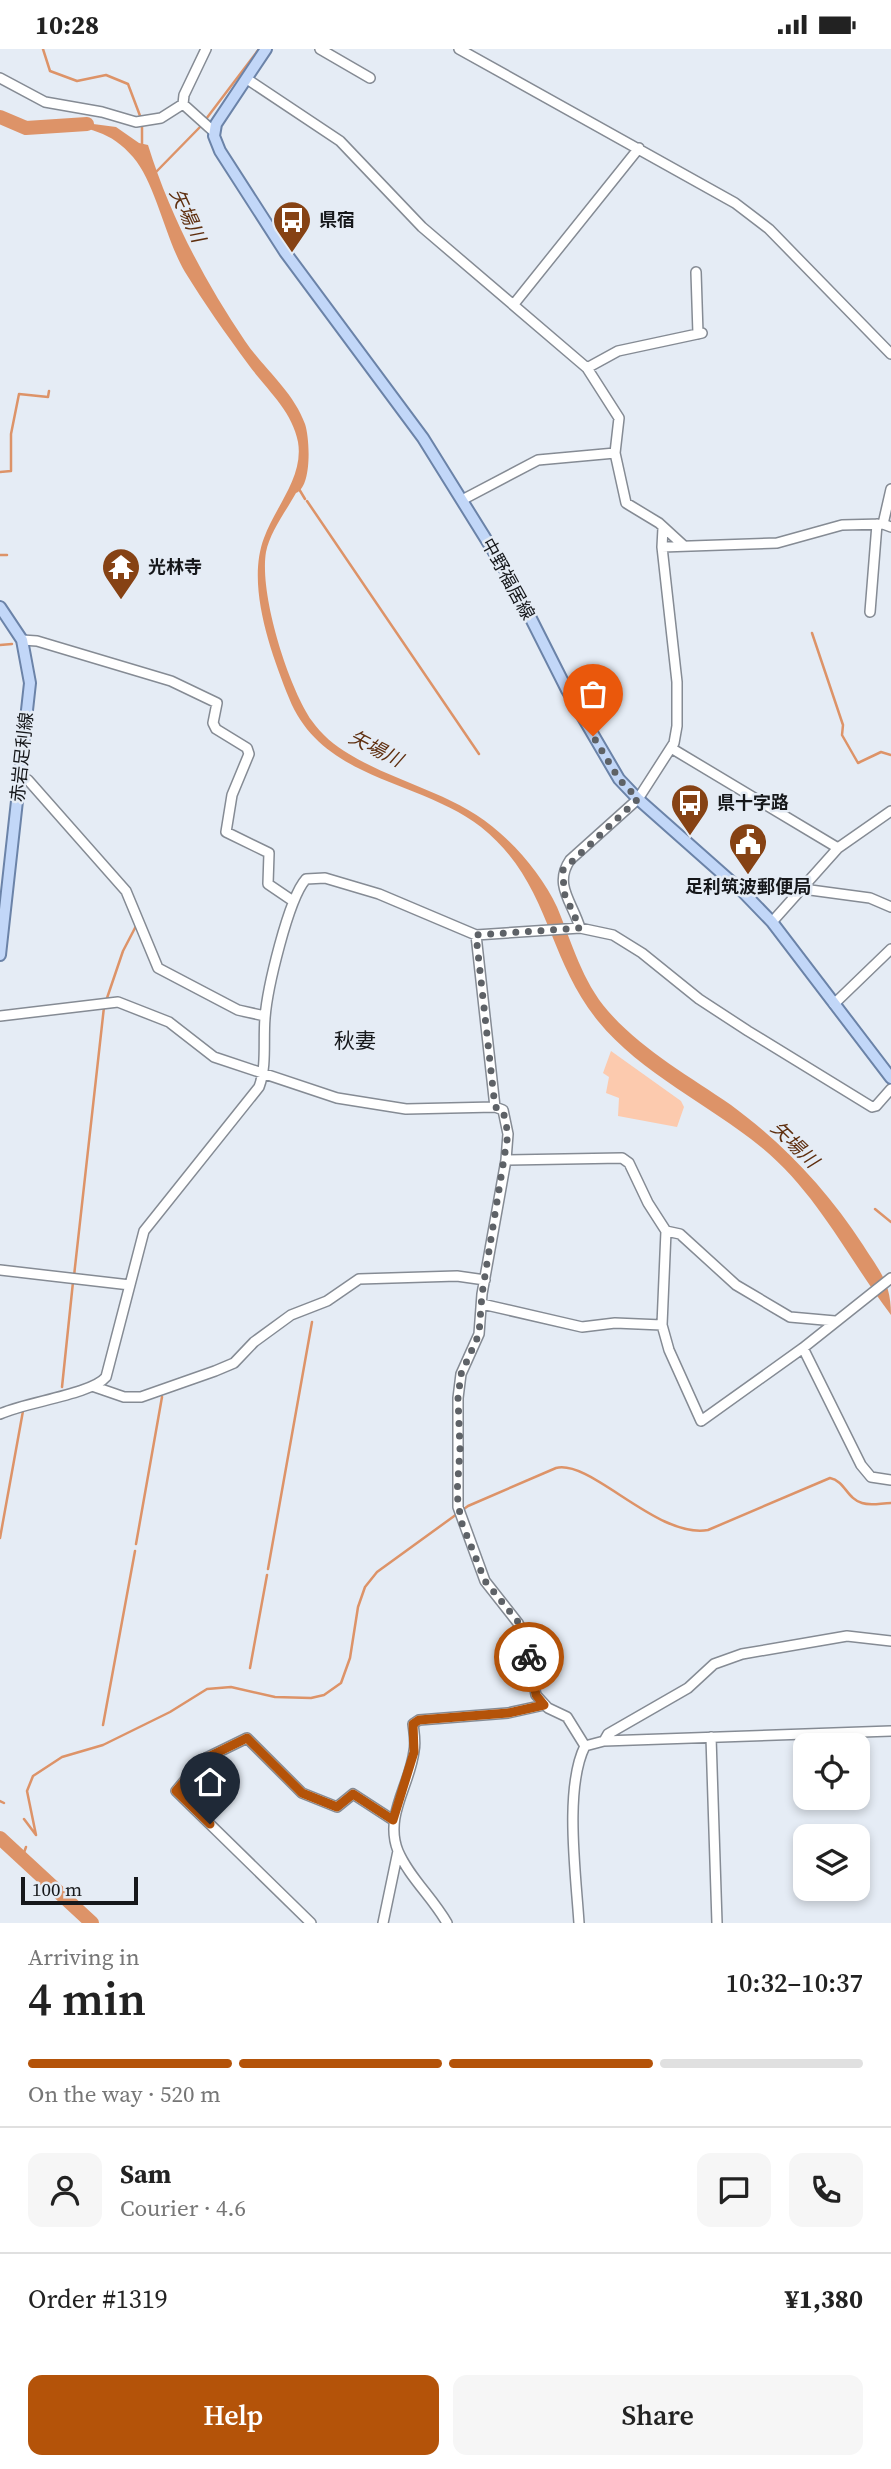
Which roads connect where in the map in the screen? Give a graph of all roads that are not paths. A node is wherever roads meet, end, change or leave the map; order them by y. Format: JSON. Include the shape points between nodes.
{"nodes":[{"id":1,"x":266,"y":49,"type":"edge"},
{"id":2,"x":320,"y":49,"type":"edge"},
{"id":3,"x":459,"y":49,"type":"edge"},
{"id":4,"x":203,"y":50,"type":"edge"},
{"id":5,"x":0,"y":78,"type":"edge"},
{"id":6,"x":370,"y":78,"type":"dead end"},
{"id":7,"x":247,"y":79,"type":"junction"},
{"id":8,"x":183,"y":104,"type":"junction"},
{"id":9,"x":213,"y":131,"type":"junction"},
{"id":10,"x":639,"y":148,"type":"junction"},
{"id":11,"x":696,"y":272,"type":"dead end"},
{"id":12,"x":514,"y":304,"type":"junction"},
{"id":13,"x":891,"y":354,"type":"edge"},
{"id":14,"x":587,"y":368,"type":"junction"},
{"id":15,"x":615,"y":453,"type":"junction"},
{"id":16,"x":891,"y":489,"type":"edge"},
{"id":17,"x":462,"y":500,"type":"junction"},
{"id":18,"x":883,"y":525,"type":"edge"},
{"id":19,"x":663,"y":528,"type":"junction"},
{"id":20,"x":683,"y":545,"type":"junction"},
{"id":21,"x":662,"y":547,"type":"junction"},
{"id":22,"x":0,"y":607,"type":"edge"},
{"id":23,"x":870,"y":612,"type":"dead end"},
{"id":24,"x":22,"y":640,"type":"junction"},
{"id":25,"x":670,"y":748,"type":"junction"},
{"id":26,"x":21,"y":777,"type":"junction"},
{"id":27,"x":638,"y":799,"type":"junction"},
{"id":28,"x":891,"y":811,"type":"edge"},
{"id":29,"x":838,"y":848,"type":"junction"},
{"id":30,"x":803,"y":889,"type":"junction"},
{"id":31,"x":293,"y":901,"type":"junction"},
{"id":32,"x":891,"y":907,"type":"edge"},
{"id":33,"x":772,"y":922,"type":"junction"},
{"id":34,"x":580,"y":928,"type":"junction"},
{"id":35,"x":476,"y":935,"type":"junction"},
{"id":36,"x":891,"y":949,"type":"edge"},
{"id":37,"x":0,"y":955,"type":"edge"},
{"id":38,"x":834,"y":1004,"type":"junction"},
{"id":39,"x":0,"y":1016,"type":"edge"},
{"id":40,"x":265,"y":1016,"type":"junction"},
{"id":41,"x":263,"y":1075,"type":"junction"},
{"id":42,"x":891,"y":1078,"type":"edge"},
{"id":43,"x":891,"y":1089,"type":"edge"},
{"id":44,"x":495,"y":1107,"type":"junction"},
{"id":45,"x":506,"y":1160,"type":"junction"},
{"id":46,"x":666,"y":1231,"type":"junction"},
{"id":47,"x":0,"y":1270,"type":"edge"},
{"id":48,"x":890,"y":1279,"type":"edge"},
{"id":49,"x":485,"y":1280,"type":"junction"},
{"id":50,"x":130,"y":1285,"type":"junction"},
{"id":51,"x":482,"y":1304,"type":"junction"},
{"id":52,"x":835,"y":1321,"type":"junction"},
{"id":53,"x":662,"y":1325,"type":"junction"},
{"id":54,"x":803,"y":1348,"type":"junction"},
{"id":55,"x":95,"y":1387,"type":"junction"},
{"id":56,"x":0,"y":1414,"type":"edge"},
{"id":57,"x":891,"y":1480,"type":"edge"},
{"id":58,"x":891,"y":1641,"type":"edge"},
{"id":59,"x":544,"y":1705,"type":"junction"},
{"id":60,"x":891,"y":1731,"type":"edge"},
{"id":61,"x":711,"y":1737,"type":"junction"},
{"id":62,"x":604,"y":1741,"type":"junction"},
{"id":63,"x":585,"y":1745,"type":"junction"},
{"id":64,"x":393,"y":1820,"type":"junction"},
{"id":65,"x":398,"y":1851,"type":"junction"},
{"id":66,"x":311,"y":1923,"type":"edge"},
{"id":67,"x":383,"y":1923,"type":"edge"},
{"id":68,"x":447,"y":1923,"type":"edge"},
{"id":69,"x":579,"y":1923,"type":"edge"},
{"id":70,"x":717,"y":1923,"type":"edge"}],
"edges":[{"from":1,"to":7,"type":"main road"},
{"from":2,"to":6,"type":"street"},
{"from":3,"to":10,"type":"street"},
{"from":4,"to":8,"type":"street"},
{"from":5,"to":8,"type":"street","via":[[45,102],[136,122],[161,118]]},
{"from":7,"to":9,"type":"main road"},
{"from":7,"to":12,"type":"street","via":[[340,141],[422,227]]},
{"from":8,"to":9,"type":"street"},
{"from":9,"to":17,"type":"main road","name":"中野福居線","via":[[220,151],[285,252],[423,438]]},
{"from":10,"to":12,"type":"street"},
{"from":10,"to":13,"type":"street","via":[[735,203],[769,229]]},
{"from":11,"to":14,"type":"street","via":[[700,333],[618,351]]},
{"from":12,"to":14,"type":"street"},
{"from":14,"to":15,"type":"street","via":[[619,418]]},
{"from":15,"to":17,"type":"street","via":[[538,460]]},
{"from":15,"to":19,"type":"street","via":[[626,503]]},
{"from":16,"to":18,"type":"street"},
{"from":17,"to":27,"type":"main road","name":"中野福居線","via":[[512,581],[606,759]]},
{"from":18,"to":20,"type":"street","via":[[842,525],[777,543]]},
{"from":18,"to":23,"type":"street"},
{"from":19,"to":20,"type":"street"},
{"from":19,"to":21,"type":"street"},
{"from":20,"to":21,"type":"street"},
{"from":21,"to":25,"type":"street","via":[[677,682],[677,726]]},
{"from":22,"to":24,"type":"main road","name":"赤岩足利線"},
{"from":24,"to":26,"type":"main road","name":"赤岩足利線","via":[[30,683]]},
{"from":24,"to":31,"type":"street","via":[[171,681],[217,703],[216,729],[247,748],[249,754],[232,795],[226,832],[269,853],[268,884]]},
{"from":25,"to":27,"type":"street"},
{"from":25,"to":29,"type":"street"},
{"from":26,"to":37,"type":"main road","name":"赤岩足利線"},
{"from":26,"to":40,"type":"street","via":[[127,891],[158,968],[238,1010]]},
{"from":27,"to":33,"type":"main road","name":"中野福居線"},
{"from":27,"to":34,"type":"street","via":[[563,870],[564,893]]},
{"from":28,"to":29,"type":"street"},
{"from":29,"to":30,"type":"street"},
{"from":30,"to":32,"type":"street","via":[[870,898]]},
{"from":30,"to":33,"type":"street"},
{"from":31,"to":35,"type":"street","via":[[306,879],[326,879],[379,894]]},
{"from":31,"to":40,"type":"street"},
{"from":33,"to":38,"type":"main road","name":"中野福居線"},
{"from":34,"to":35,"type":"street"},
{"from":34,"to":43,"type":"street","via":[[623,940],[709,1005],[872,1107]]},
{"from":35,"to":44,"type":"street"},
{"from":36,"to":38,"type":"street"},
{"from":38,"to":42,"type":"main road","name":"中野福居線"},
{"from":39,"to":41,"type":"street","via":[[118,1002],[170,1022],[214,1057]]},
{"from":40,"to":41,"type":"street"},
{"from":41,"to":44,"type":"street","via":[[375,1107]]},
{"from":41,"to":50,"type":"street","via":[[237,1118],[149,1222]]},
{"from":44,"to":45,"type":"street","via":[[506,1116]]},
{"from":45,"to":46,"type":"street","via":[[625,1159]]},
{"from":45,"to":49,"type":"street"},
{"from":46,"to":52,"type":"street","via":[[680,1234],[736,1285],[790,1317]]},
{"from":46,"to":53,"type":"street"},
{"from":47,"to":50,"type":"street"},
{"from":48,"to":52,"type":"street"},
{"from":49,"to":51,"type":"street"},
{"from":49,"to":55,"type":"street","via":[[457,1276],[359,1279],[327,1301],[291,1315],[234,1363],[215,1371],[141,1397],[124,1397]]},
{"from":50,"to":55,"type":"street","via":[[111,1365]]},
{"from":51,"to":53,"type":"street","via":[[573,1325]]},
{"from":51,"to":59,"type":"street","via":[[479,1334],[461,1374],[458,1398],[458,1507],[485,1581],[525,1636],[536,1695]]},
{"from":52,"to":54,"type":"street"},
{"from":53,"to":54,"type":"street","via":[[701,1421]]},
{"from":54,"to":57,"type":"street","via":[[861,1465],[871,1477]]},
{"from":55,"to":56,"type":"street","via":[[39,1399]]},
{"from":58,"to":62,"type":"street","via":[[847,1636],[741,1654],[715,1664],[688,1688],[608,1734]]},
{"from":59,"to":63,"type":"street","via":[[567,1717]]},
{"from":59,"to":64,"type":"street","via":[[413,1724],[410,1772]]},
{"from":60,"to":61,"type":"street"},
{"from":61,"to":62,"type":"street"},
{"from":61,"to":70,"type":"street"},
{"from":62,"to":63,"type":"street"},
{"from":63,"to":69,"type":"street","via":[[578,1763],[574,1819]]},
{"from":64,"to":65,"type":"street"},
{"from":64,"to":66,"type":"street","via":[[353,1794],[337,1807],[302,1793],[247,1738],[202,1760],[176,1791]]},
{"from":65,"to":67,"type":"street"},
{"from":65,"to":68,"type":"street"}]}
